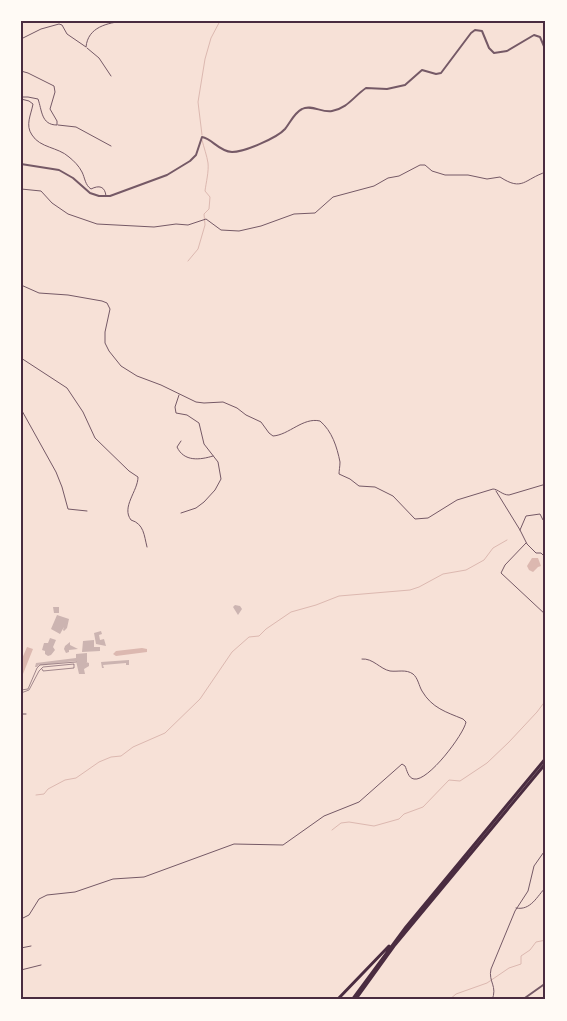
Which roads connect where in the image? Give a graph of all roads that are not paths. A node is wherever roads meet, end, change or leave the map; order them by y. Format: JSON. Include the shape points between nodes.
{"nodes":[{"id":1,"x":124,"y":21,"type":"edge"},
{"id":2,"x":21,"y":39,"type":"edge"},
{"id":3,"x":86,"y":48,"type":"junction"},
{"id":4,"x":546,"y":51,"type":"edge"},
{"id":5,"x":21,"y":72,"type":"edge"},
{"id":6,"x":111,"y":76,"type":"dead end"},
{"id":7,"x":21,"y":98,"type":"edge"},
{"id":8,"x":57,"y":125,"type":"junction"},
{"id":9,"x":110,"y":146,"type":"dead end"},
{"id":10,"x":21,"y":164,"type":"edge"},
{"id":11,"x":546,"y":172,"type":"edge"},
{"id":12,"x":21,"y":189,"type":"edge"},
{"id":13,"x":106,"y":197,"type":"junction"},
{"id":14,"x":21,"y":285,"type":"edge"},
{"id":15,"x":21,"y":358,"type":"edge"},
{"id":16,"x":180,"y":394,"type":"junction"},
{"id":17,"x":21,"y":410,"type":"edge"},
{"id":18,"x":181,"y":441,"type":"dead end"},
{"id":19,"x":214,"y":455,"type":"junction"},
{"id":20,"x":546,"y":484,"type":"edge"},
{"id":21,"x":496,"y":490,"type":"junction"},
{"id":22,"x":87,"y":511,"type":"dead end"},
{"id":23,"x":181,"y":513,"type":"dead end"},
{"id":24,"x":546,"y":521,"type":"edge"},
{"id":25,"x":520,"y":530,"type":"junction"},
{"id":26,"x":526,"y":543,"type":"junction"},
{"id":27,"x":147,"y":547,"type":"dead end"},
{"id":28,"x":546,"y":558,"type":"edge"},
{"id":29,"x":546,"y":616,"type":"edge"},
{"id":30,"x":362,"y":659,"type":"dead end"},
{"id":31,"x":21,"y":714,"type":"edge"},
{"id":32,"x":26,"y":714,"type":"dead end"},
{"id":33,"x":546,"y":758,"type":"edge"},
{"id":34,"x":546,"y":763,"type":"edge"},
{"id":35,"x":546,"y":849,"type":"edge"},
{"id":36,"x":456,"y":868,"type":"junction"},
{"id":37,"x":546,"y":887,"type":"edge"},
{"id":38,"x":516,"y":908,"type":"junction"},
{"id":39,"x":21,"y":919,"type":"edge"},
{"id":40,"x":406,"y":927,"type":"junction"},
{"id":41,"x":32,"y":946,"type":"dead end"},
{"id":42,"x":21,"y":948,"type":"edge"},
{"id":43,"x":41,"y":965,"type":"dead end"},
{"id":44,"x":21,"y":970,"type":"edge"},
{"id":45,"x":546,"y":983,"type":"edge"},
{"id":46,"x":337,"y":1000,"type":"edge"},
{"id":47,"x":353,"y":1000,"type":"edge"},
{"id":48,"x":492,"y":1000,"type":"edge"},
{"id":49,"x":522,"y":1000,"type":"edge"}],
"edges":[{"from":1,"to":3,"type":"street","via":[[96,28]]},
{"from":2,"to":3,"type":"street","via":[[41,28],[62,24],[67,34]]},
{"from":3,"to":6,"type":"street"},
{"from":4,"to":13,"type":"street","via":[[539,36],[535,35],[507,51],[494,53],[482,31],[475,30],[441,73],[422,71],[405,85],[387,89],[366,88],[349,104],[332,111],[304,108],[278,135],[238,151],[222,150],[202,137],[190,161],[165,176]]},
{"from":5,"to":8,"type":"street","via":[[54,86],[50,110]]},
{"from":7,"to":8,"type":"street","via":[[38,99],[44,119]]},
{"from":7,"to":13,"type":"street","via":[[32,104],[28,125],[32,136],[68,156],[80,169],[88,187],[102,187]]},
{"from":8,"to":9,"type":"street","via":[[76,127]]},
{"from":10,"to":13,"type":"street","via":[[61,171],[89,193]]},
{"from":11,"to":12,"type":"street","via":[[522,184],[512,184],[500,177],[445,175],[419,165],[374,186],[332,197],[316,212],[294,214],[261,226],[229,232],[206,219],[188,225],[156,227],[97,224],[68,214],[41,191]]},
{"from":14,"to":16,"type":"street","via":[[38,293],[107,303],[110,311],[105,343],[115,360],[133,374]]},
{"from":15,"to":27,"type":"street","via":[[67,388],[84,412],[95,438],[138,477],[128,514],[144,530]]},
{"from":16,"to":19,"type":"street","via":[[176,413],[198,422],[204,444]]},
{"from":16,"to":21,"type":"street","via":[[200,403],[223,402],[234,406],[260,421],[273,436],[283,435],[312,421],[320,422],[335,445],[339,474],[359,486],[375,487],[393,496],[415,519],[428,518],[465,497]]},
{"from":17,"to":22,"type":"street","via":[[55,470],[68,509]]},
{"from":18,"to":19,"type":"street","via":[[176,448],[182,455],[197,460]]},
{"from":19,"to":23,"type":"street","via":[[221,474],[219,484],[199,506]]},
{"from":20,"to":21,"type":"street","via":[[509,495]]},
{"from":21,"to":25,"type":"street"},
{"from":24,"to":25,"type":"street","via":[[540,514],[526,516]]},
{"from":25,"to":26,"type":"street"},
{"from":26,"to":28,"type":"street"},
{"from":26,"to":29,"type":"street","via":[[501,573]]},
{"from":30,"to":39,"type":"street","via":[[389,670],[412,673],[436,707],[466,722],[450,748],[425,776],[412,778],[405,765],[401,765],[358,803],[326,815],[288,842],[277,845],[235,844],[146,877],[116,879],[78,892],[47,895]]},
{"from":31,"to":32,"type":"street"},
{"from":33,"to":36,"type":"highway"},
{"from":34,"to":36,"type":"highway"},
{"from":35,"to":38,"type":"street","via":[[534,868],[527,893]]},
{"from":36,"to":40,"type":"highway"},
{"from":36,"to":47,"type":"highway"},
{"from":37,"to":38,"type":"street","via":[[531,905]]},
{"from":38,"to":48,"type":"street","via":[[490,976],[495,990]]},
{"from":40,"to":46,"type":"highway"},
{"from":40,"to":47,"type":"highway"},
{"from":41,"to":42,"type":"street"},
{"from":43,"to":44,"type":"street"},
{"from":45,"to":49,"type":"street"}]}
